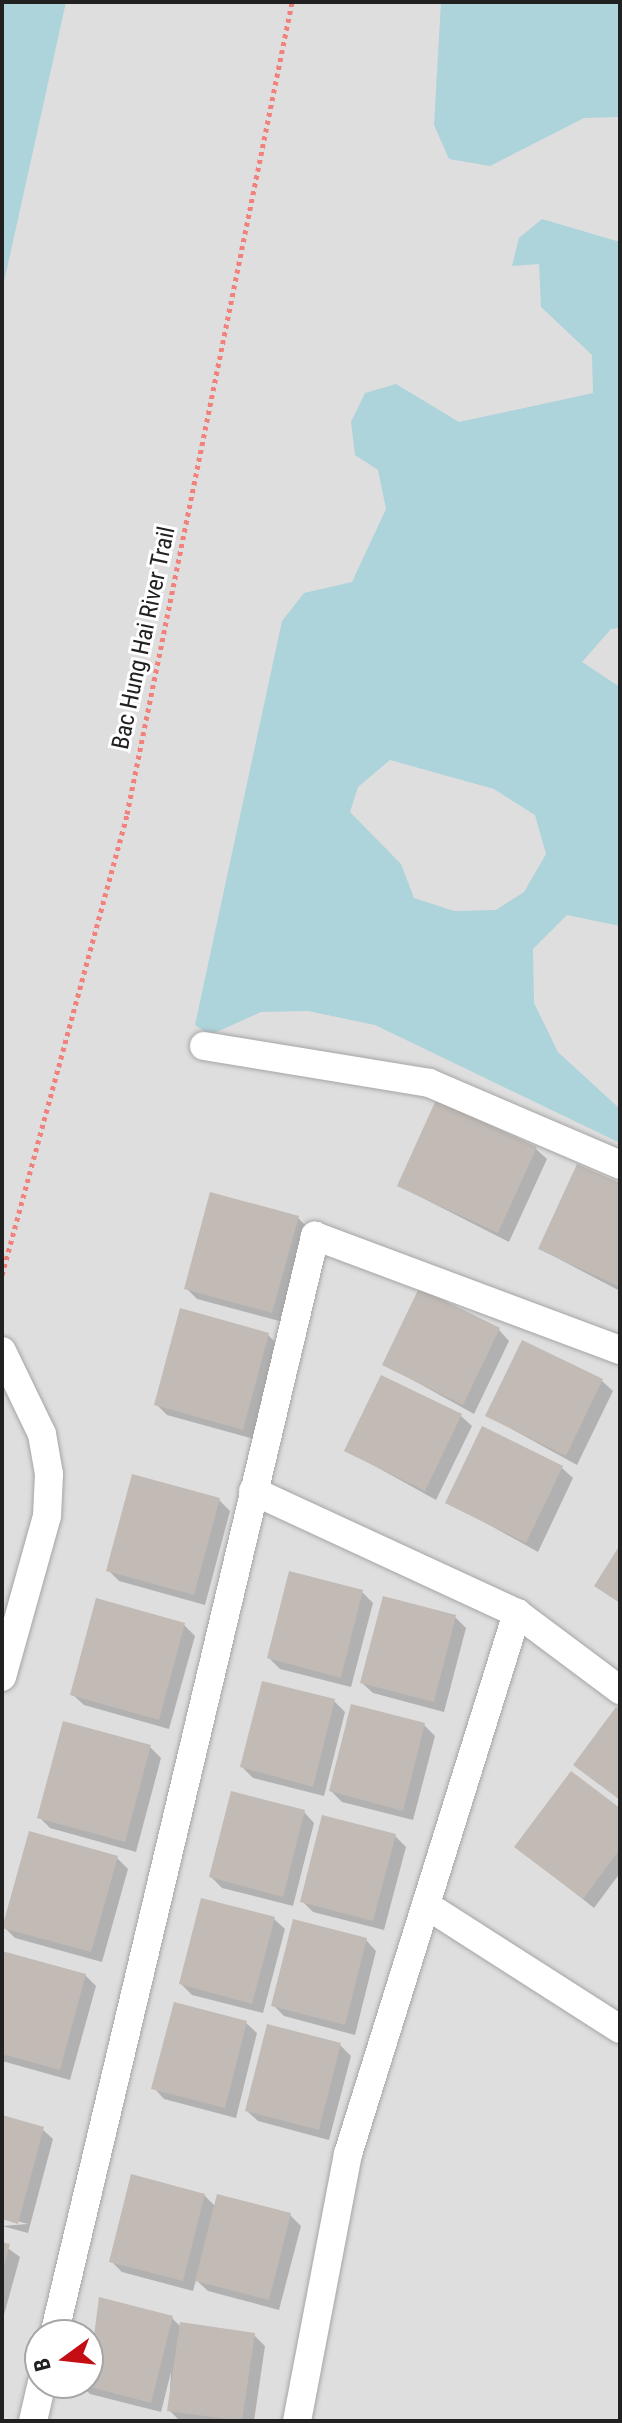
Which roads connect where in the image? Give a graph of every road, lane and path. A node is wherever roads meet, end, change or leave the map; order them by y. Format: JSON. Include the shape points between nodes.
{"nodes":[{"id":1,"x":292,"y":2,"type":"edge"},
{"id":2,"x":204,"y":1046,"type":"dead end"},
{"id":3,"x":620,"y":1165,"type":"edge"},
{"id":4,"x":2,"y":1275,"type":"edge"},
{"id":5,"x":620,"y":1350,"type":"edge"},
{"id":6,"x":2,"y":1351,"type":"edge"},
{"id":7,"x":253,"y":1491,"type":"junction"},
{"id":8,"x":517,"y":1613,"type":"junction"},
{"id":9,"x":2,"y":1677,"type":"edge"},
{"id":10,"x":620,"y":1690,"type":"edge"},
{"id":11,"x":426,"y":1905,"type":"junction"},
{"id":12,"x":620,"y":2029,"type":"edge"},
{"id":13,"x":58,"y":2319,"type":"edge"},
{"id":14,"x":38,"y":2399,"type":"edge"},
{"id":15,"x":33,"y":2421,"type":"edge"},
{"id":16,"x":297,"y":2421,"type":"edge"}],
"edges":[{"from":1,"to":4,"type":"path","name":"Bac Hung Hai River Trail","via":[[127,814]]},
{"from":2,"to":3,"type":"street","via":[[429,1083]]},
{"from":5,"to":7,"type":"street","via":[[315,1236]]},
{"from":6,"to":9,"type":"street","via":[[42,1434],[49,1474],[47,1516]]},
{"from":7,"to":8,"type":"street"},
{"from":7,"to":13,"type":"street"},
{"from":8,"to":10,"type":"street"},
{"from":8,"to":11,"type":"street"},
{"from":11,"to":12,"type":"street"},
{"from":11,"to":16,"type":"street","via":[[348,2154]]},
{"from":14,"to":15,"type":"street"}]}
